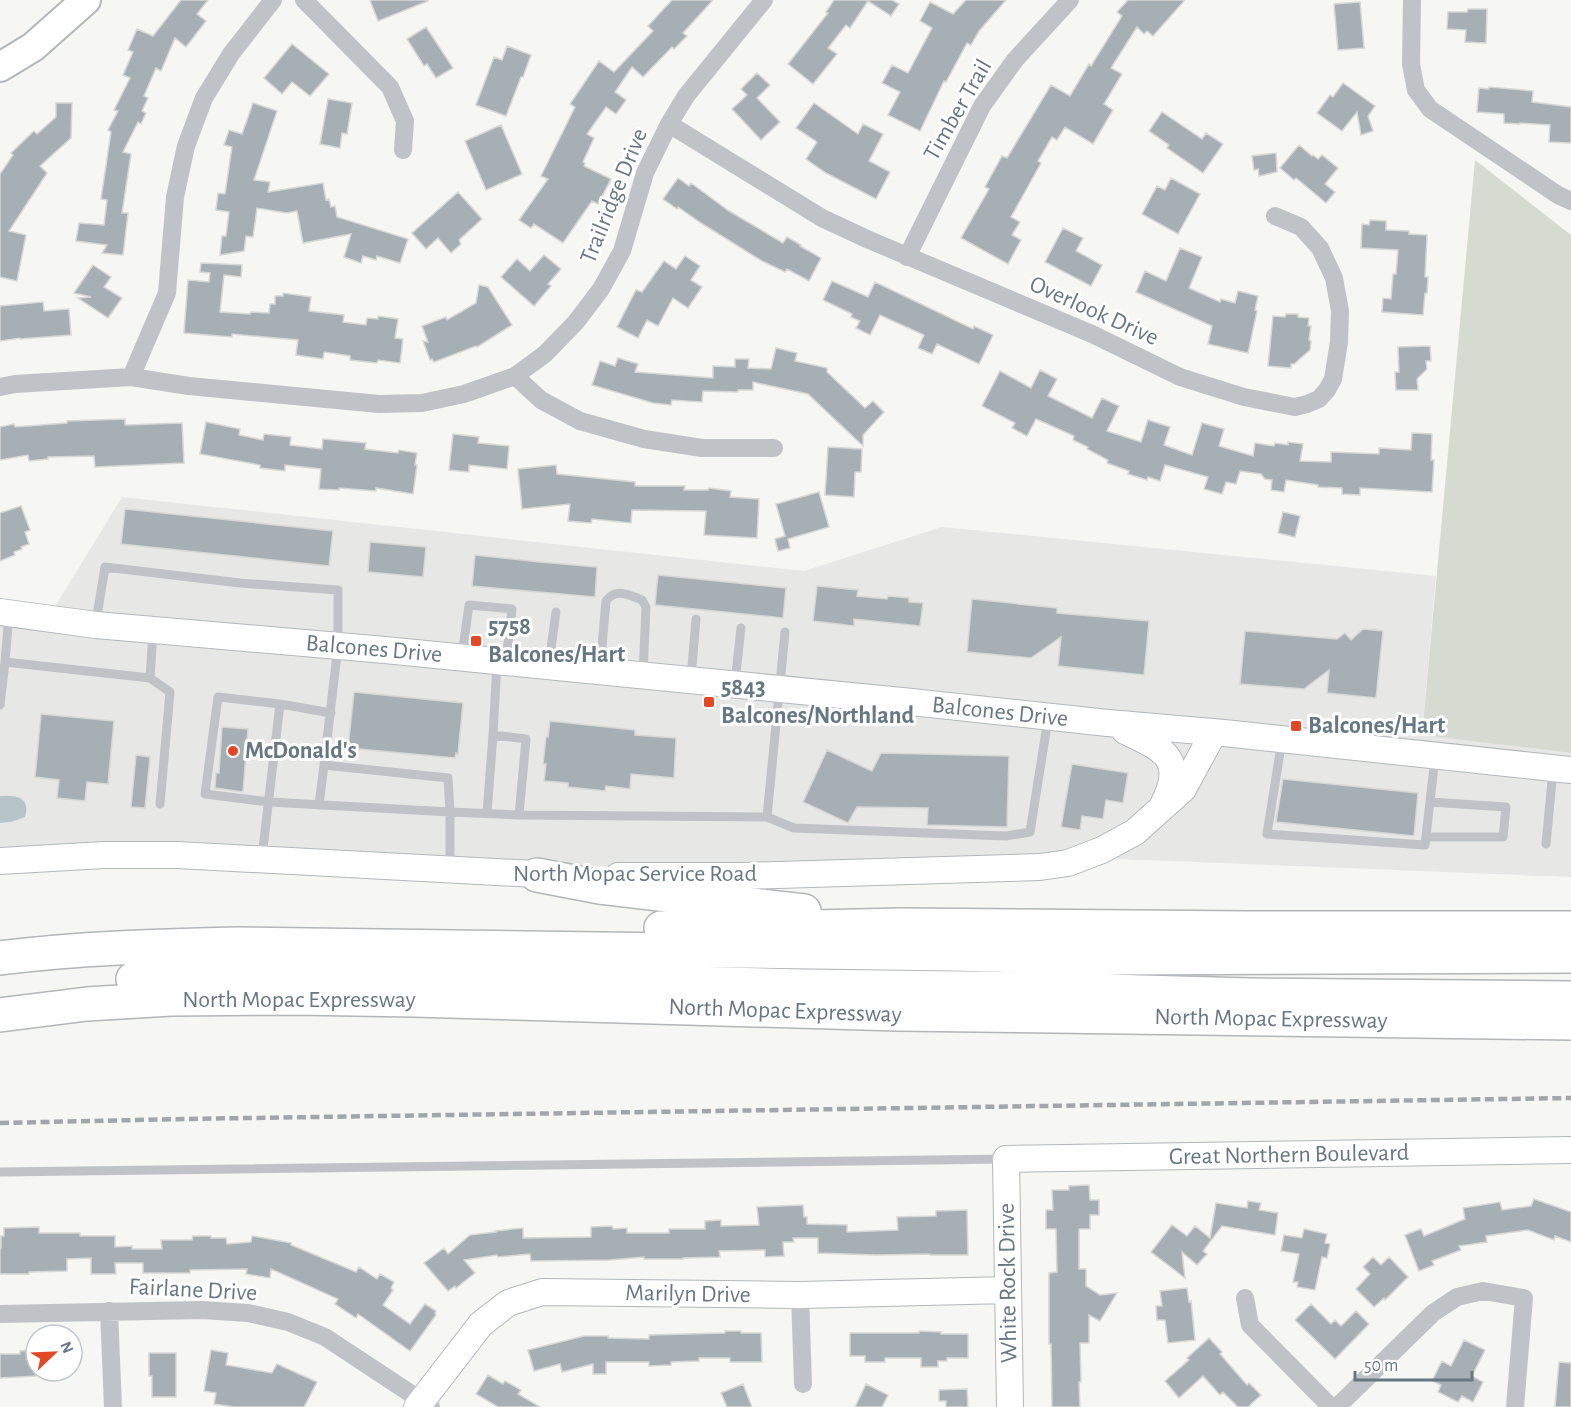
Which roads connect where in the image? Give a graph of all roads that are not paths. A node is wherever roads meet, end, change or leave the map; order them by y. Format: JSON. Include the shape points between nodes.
{"nodes":[{"id":1,"x":86,"y":0,"type":"edge"},
{"id":2,"x":273,"y":0,"type":"edge"},
{"id":3,"x":304,"y":0,"type":"edge"},
{"id":4,"x":764,"y":0,"type":"edge"},
{"id":5,"x":1070,"y":0,"type":"edge"},
{"id":6,"x":1412,"y":0,"type":"edge"},
{"id":7,"x":33,"y":47,"type":"junction"},
{"id":8,"x":0,"y":67,"type":"edge"},
{"id":9,"x":0,"y":88,"type":"edge"},
{"id":10,"x":669,"y":124,"type":"junction"},
{"id":11,"x":403,"y":150,"type":"dead end"},
{"id":12,"x":1571,"y":201,"type":"edge"},
{"id":13,"x":1275,"y":216,"type":"dead end"},
{"id":14,"x":907,"y":257,"type":"junction"},
{"id":15,"x":131,"y":376,"type":"junction"},
{"id":16,"x":515,"y":376,"type":"junction"},
{"id":17,"x":0,"y":387,"type":"edge"},
{"id":18,"x":774,"y":448,"type":"dead end"},
{"id":19,"x":556,"y":612,"type":"dead end"},
{"id":20,"x":5,"y":613,"type":"edge"},
{"id":21,"x":696,"y":619,"type":"dead end"},
{"id":22,"x":96,"y":625,"type":"junction"},
{"id":23,"x":741,"y":628,"type":"dead end"},
{"id":24,"x":153,"y":629,"type":"junction"},
{"id":25,"x":785,"y":632,"type":"dead end"},
{"id":26,"x":338,"y":646,"type":"junction"},
{"id":27,"x":461,"y":657,"type":"junction"},
{"id":28,"x":5,"y":662,"type":"junction"},
{"id":29,"x":502,"y":662,"type":"junction"},
{"id":30,"x":549,"y":666,"type":"junction"},
{"id":31,"x":599,"y":672,"type":"junction"},
{"id":32,"x":642,"y":676,"type":"junction"},
{"id":33,"x":150,"y":678,"type":"junction"},
{"id":34,"x":691,"y":681,"type":"junction"},
{"id":35,"x":735,"y":685,"type":"junction"},
{"id":36,"x":781,"y":690,"type":"junction"},
{"id":37,"x":280,"y":704,"type":"junction"},
{"id":38,"x":0,"y":705,"type":"edge"},
{"id":39,"x":331,"y":713,"type":"junction"},
{"id":40,"x":1048,"y":717,"type":"junction"},
{"id":41,"x":1108,"y":723,"type":"junction"},
{"id":42,"x":1214,"y":732,"type":"junction"},
{"id":43,"x":492,"y":735,"type":"junction"},
{"id":44,"x":1282,"y":740,"type":"junction"},
{"id":45,"x":1436,"y":756,"type":"junction"},
{"id":46,"x":324,"y":765,"type":"junction"},
{"id":47,"x":1562,"y":769,"type":"edge"},
{"id":48,"x":269,"y":802,"type":"junction"},
{"id":49,"x":1430,"y":802,"type":"junction"},
{"id":50,"x":160,"y":804,"type":"dead end"},
{"id":51,"x":319,"y":805,"type":"junction"},
{"id":52,"x":1160,"y":811,"type":"junction"},
{"id":53,"x":450,"y":812,"type":"junction"},
{"id":54,"x":487,"y":813,"type":"junction"},
{"id":55,"x":519,"y":815,"type":"junction"},
{"id":56,"x":767,"y":817,"type":"junction"},
{"id":57,"x":1426,"y":837,"type":"junction"},
{"id":58,"x":1546,"y":844,"type":"dead end"},
{"id":59,"x":262,"y":860,"type":"junction"},
{"id":60,"x":0,"y":861,"type":"edge"},
{"id":61,"x":450,"y":870,"type":"junction"},
{"id":62,"x":537,"y":875,"type":"junction"},
{"id":63,"x":901,"y":925,"type":"junction"},
{"id":64,"x":1249,"y":928,"type":"junction"},
{"id":65,"x":1571,"y":928,"type":"edge"},
{"id":66,"x":0,"y":939,"type":"edge"},
{"id":67,"x":953,"y":954,"type":"junction"},
{"id":68,"x":1571,"y":956,"type":"edge"},
{"id":69,"x":0,"y":958,"type":"edge"},
{"id":70,"x":913,"y":987,"type":"junction"},
{"id":71,"x":171,"y":988,"type":"junction"},
{"id":72,"x":0,"y":992,"type":"edge"},
{"id":73,"x":1571,"y":998,"type":"edge"},
{"id":74,"x":0,"y":1015,"type":"edge"},
{"id":75,"x":1167,"y":1017,"type":"junction"},
{"id":76,"x":1571,"y":1023,"type":"edge"},
{"id":77,"x":1571,"y":1150,"type":"edge"},
{"id":78,"x":1006,"y":1160,"type":"junction"},
{"id":79,"x":0,"y":1172,"type":"edge"},
{"id":80,"x":1008,"y":1290,"type":"junction"},
{"id":81,"x":800,"y":1295,"type":"junction"},
{"id":82,"x":1245,"y":1298,"type":"dead end"},
{"id":83,"x":108,"y":1311,"type":"junction"},
{"id":84,"x":0,"y":1314,"type":"edge"},
{"id":85,"x":803,"y":1384,"type":"dead end"},
{"id":86,"x":423,"y":1405,"type":"edge"},
{"id":87,"x":113,"y":1407,"type":"edge"},
{"id":88,"x":1010,"y":1407,"type":"edge"},
{"id":89,"x":1331,"y":1407,"type":"edge"},
{"id":90,"x":1337,"y":1407,"type":"edge"},
{"id":91,"x":1515,"y":1407,"type":"edge"}],
"edges":[{"from":1,"to":7,"type":"main road"},
{"from":2,"to":15,"type":"street","via":[[231,54],[204,98],[186,146],[175,197],[166,293]]},
{"from":3,"to":11,"type":"street","via":[[390,87],[405,121]]},
{"from":4,"to":10,"type":"street","name":"Trailridge Drive","via":[[686,96]]},
{"from":5,"to":14,"type":"street","name":"Timber Trail","via":[[1015,60],[982,106]]},
{"from":6,"to":12,"type":"street","via":[[1416,90],[1430,109]]},
{"from":7,"to":8,"type":"main road"},
{"from":7,"to":9,"type":"main road"},
{"from":10,"to":14,"type":"street","name":"Overlook Drive","via":[[822,218]]},
{"from":10,"to":16,"type":"street","name":"Trailridge Drive","via":[[645,173],[622,251],[601,289],[545,354]]},
{"from":13,"to":14,"type":"street","name":"Overlook Drive","via":[[1301,227],[1320,248],[1334,278],[1340,311],[1333,379],[1319,399],[1295,407],[1244,397],[1180,377],[1092,334]]},
{"from":15,"to":16,"type":"street","name":"Trailridge Drive","via":[[189,386],[379,404],[422,403],[464,394]]},
{"from":15,"to":17,"type":"street","name":"Trailridge Drive"},
{"from":16,"to":18,"type":"street","via":[[541,400],[580,421],[644,439],[702,448]]},
{"from":19,"to":30,"type":"lane"},
{"from":20,"to":22,"type":"street","name":"Balcones Drive"},
{"from":20,"to":28,"type":"lane"},
{"from":21,"to":34,"type":"lane"},
{"from":22,"to":24,"type":"street","name":"Balcones Drive"},
{"from":22,"to":26,"type":"lane","via":[[105,567],[338,590]]},
{"from":23,"to":35,"type":"lane"},
{"from":24,"to":26,"type":"street","name":"Balcones Drive"},
{"from":24,"to":33,"type":"lane"},
{"from":25,"to":36,"type":"lane"},
{"from":26,"to":27,"type":"street","name":"Balcones Drive"},
{"from":26,"to":39,"type":"lane"},
{"from":27,"to":29,"type":"street","name":"Balcones Drive"},
{"from":27,"to":29,"type":"lane","via":[[469,605],[512,609]]},
{"from":28,"to":33,"type":"lane"},
{"from":28,"to":38,"type":"lane"},
{"from":29,"to":30,"type":"street","name":"Balcones Drive"},
{"from":29,"to":43,"type":"lane"},
{"from":30,"to":31,"type":"street","name":"Balcones Drive"},
{"from":31,"to":32,"type":"street","name":"Balcones Drive"},
{"from":31,"to":32,"type":"lane","via":[[606,601],[619,592],[642,600],[645,607]]},
{"from":32,"to":34,"type":"street","name":"Balcones Drive"},
{"from":33,"to":50,"type":"lane","via":[[170,692]]},
{"from":34,"to":35,"type":"street","name":"Balcones Drive"},
{"from":35,"to":36,"type":"street","name":"Balcones Drive"},
{"from":36,"to":40,"type":"street","name":"Balcones Drive"},
{"from":36,"to":56,"type":"lane"},
{"from":37,"to":39,"type":"lane"},
{"from":37,"to":48,"type":"lane"},
{"from":37,"to":48,"type":"lane","via":[[218,697],[204,794]]},
{"from":39,"to":46,"type":"lane"},
{"from":40,"to":41,"type":"street","name":"Balcones Drive"},
{"from":40,"to":56,"type":"lane","via":[[1030,832],[1006,836],[794,828]]},
{"from":41,"to":42,"type":"street","name":"Balcones Drive"},
{"from":41,"to":52,"type":"street","via":[[1156,745],[1168,757],[1172,781]]},
{"from":42,"to":44,"type":"street","name":"Balcones Drive"},
{"from":42,"to":52,"type":"street","name":"North Mopac Service Road","via":[[1183,789]]},
{"from":43,"to":54,"type":"lane"},
{"from":43,"to":55,"type":"lane","via":[[526,739]]},
{"from":44,"to":45,"type":"street","name":"Balcones Drive"},
{"from":44,"to":57,"type":"lane","via":[[1268,834],[1425,845]]},
{"from":45,"to":47,"type":"street","name":"Balcones Drive"},
{"from":45,"to":49,"type":"lane"},
{"from":46,"to":51,"type":"lane"},
{"from":46,"to":53,"type":"lane","via":[[448,778]]},
{"from":47,"to":58,"type":"lane"},
{"from":48,"to":51,"type":"lane"},
{"from":48,"to":59,"type":"lane"},
{"from":49,"to":57,"type":"lane"},
{"from":49,"to":57,"type":"lane","via":[[1506,807],[1503,837]]},
{"from":51,"to":53,"type":"lane"},
{"from":52,"to":62,"type":"street","name":"North Mopac Service Road","via":[[1135,832],[1102,850],[1068,863],[1040,867],[696,877]]},
{"from":53,"to":54,"type":"lane"},
{"from":53,"to":61,"type":"lane"},
{"from":54,"to":55,"type":"lane"},
{"from":55,"to":56,"type":"lane"},
{"from":59,"to":60,"type":"street","name":"North Mopac Service Road","via":[[105,855]]},
{"from":59,"to":61,"type":"street","name":"North Mopac Service Road"},
{"from":61,"to":62,"type":"street","name":"North Mopac Service Road"},
{"from":62,"to":63,"type":"highway","via":[[600,887]]},
{"from":63,"to":64,"type":"highway"},
{"from":63,"to":66,"type":"highway","via":[[228,926],[102,930]]},
{"from":64,"to":65,"type":"highway"},
{"from":64,"to":67,"type":"highway","via":[[1206,946]]},
{"from":67,"to":68,"type":"highway","via":[[1099,958]]},
{"from":67,"to":69,"type":"highway","via":[[237,944],[148,946]]},
{"from":70,"to":71,"type":"highway","via":[[260,974]]},
{"from":70,"to":73,"type":"highway"},
{"from":70,"to":75,"type":"highway"},
{"from":71,"to":72,"type":"highway","via":[[104,981]]},
{"from":71,"to":74,"type":"highway","name":"North Mopac Expressway"},
{"from":71,"to":75,"type":"highway","name":"North Mopac Expressway","via":[[296,998]]},
{"from":75,"to":76,"type":"highway","name":"North Mopac Expressway"},
{"from":77,"to":78,"type":"street","name":"Great Northern Boulevard"},
{"from":78,"to":79,"type":"lane"},
{"from":78,"to":80,"type":"street","name":"White Rock Drive"},
{"from":80,"to":81,"type":"street","name":"Marilyn Drive"},
{"from":80,"to":88,"type":"street","name":"White Rock Drive"},
{"from":81,"to":85,"type":"street"},
{"from":81,"to":86,"type":"street","name":"Marilyn Drive","via":[[542,1292],[508,1303],[481,1324]]},
{"from":82,"to":89,"type":"street","via":[[1250,1325]]},
{"from":83,"to":84,"type":"street","name":"Fairlane Drive"},
{"from":83,"to":86,"type":"street","name":"Fairlane Drive","via":[[202,1310],[248,1313],[288,1322],[325,1337]]},
{"from":83,"to":87,"type":"street"},
{"from":90,"to":91,"type":"street","via":[[1433,1313],[1457,1297],[1483,1291],[1524,1298]]}]}
